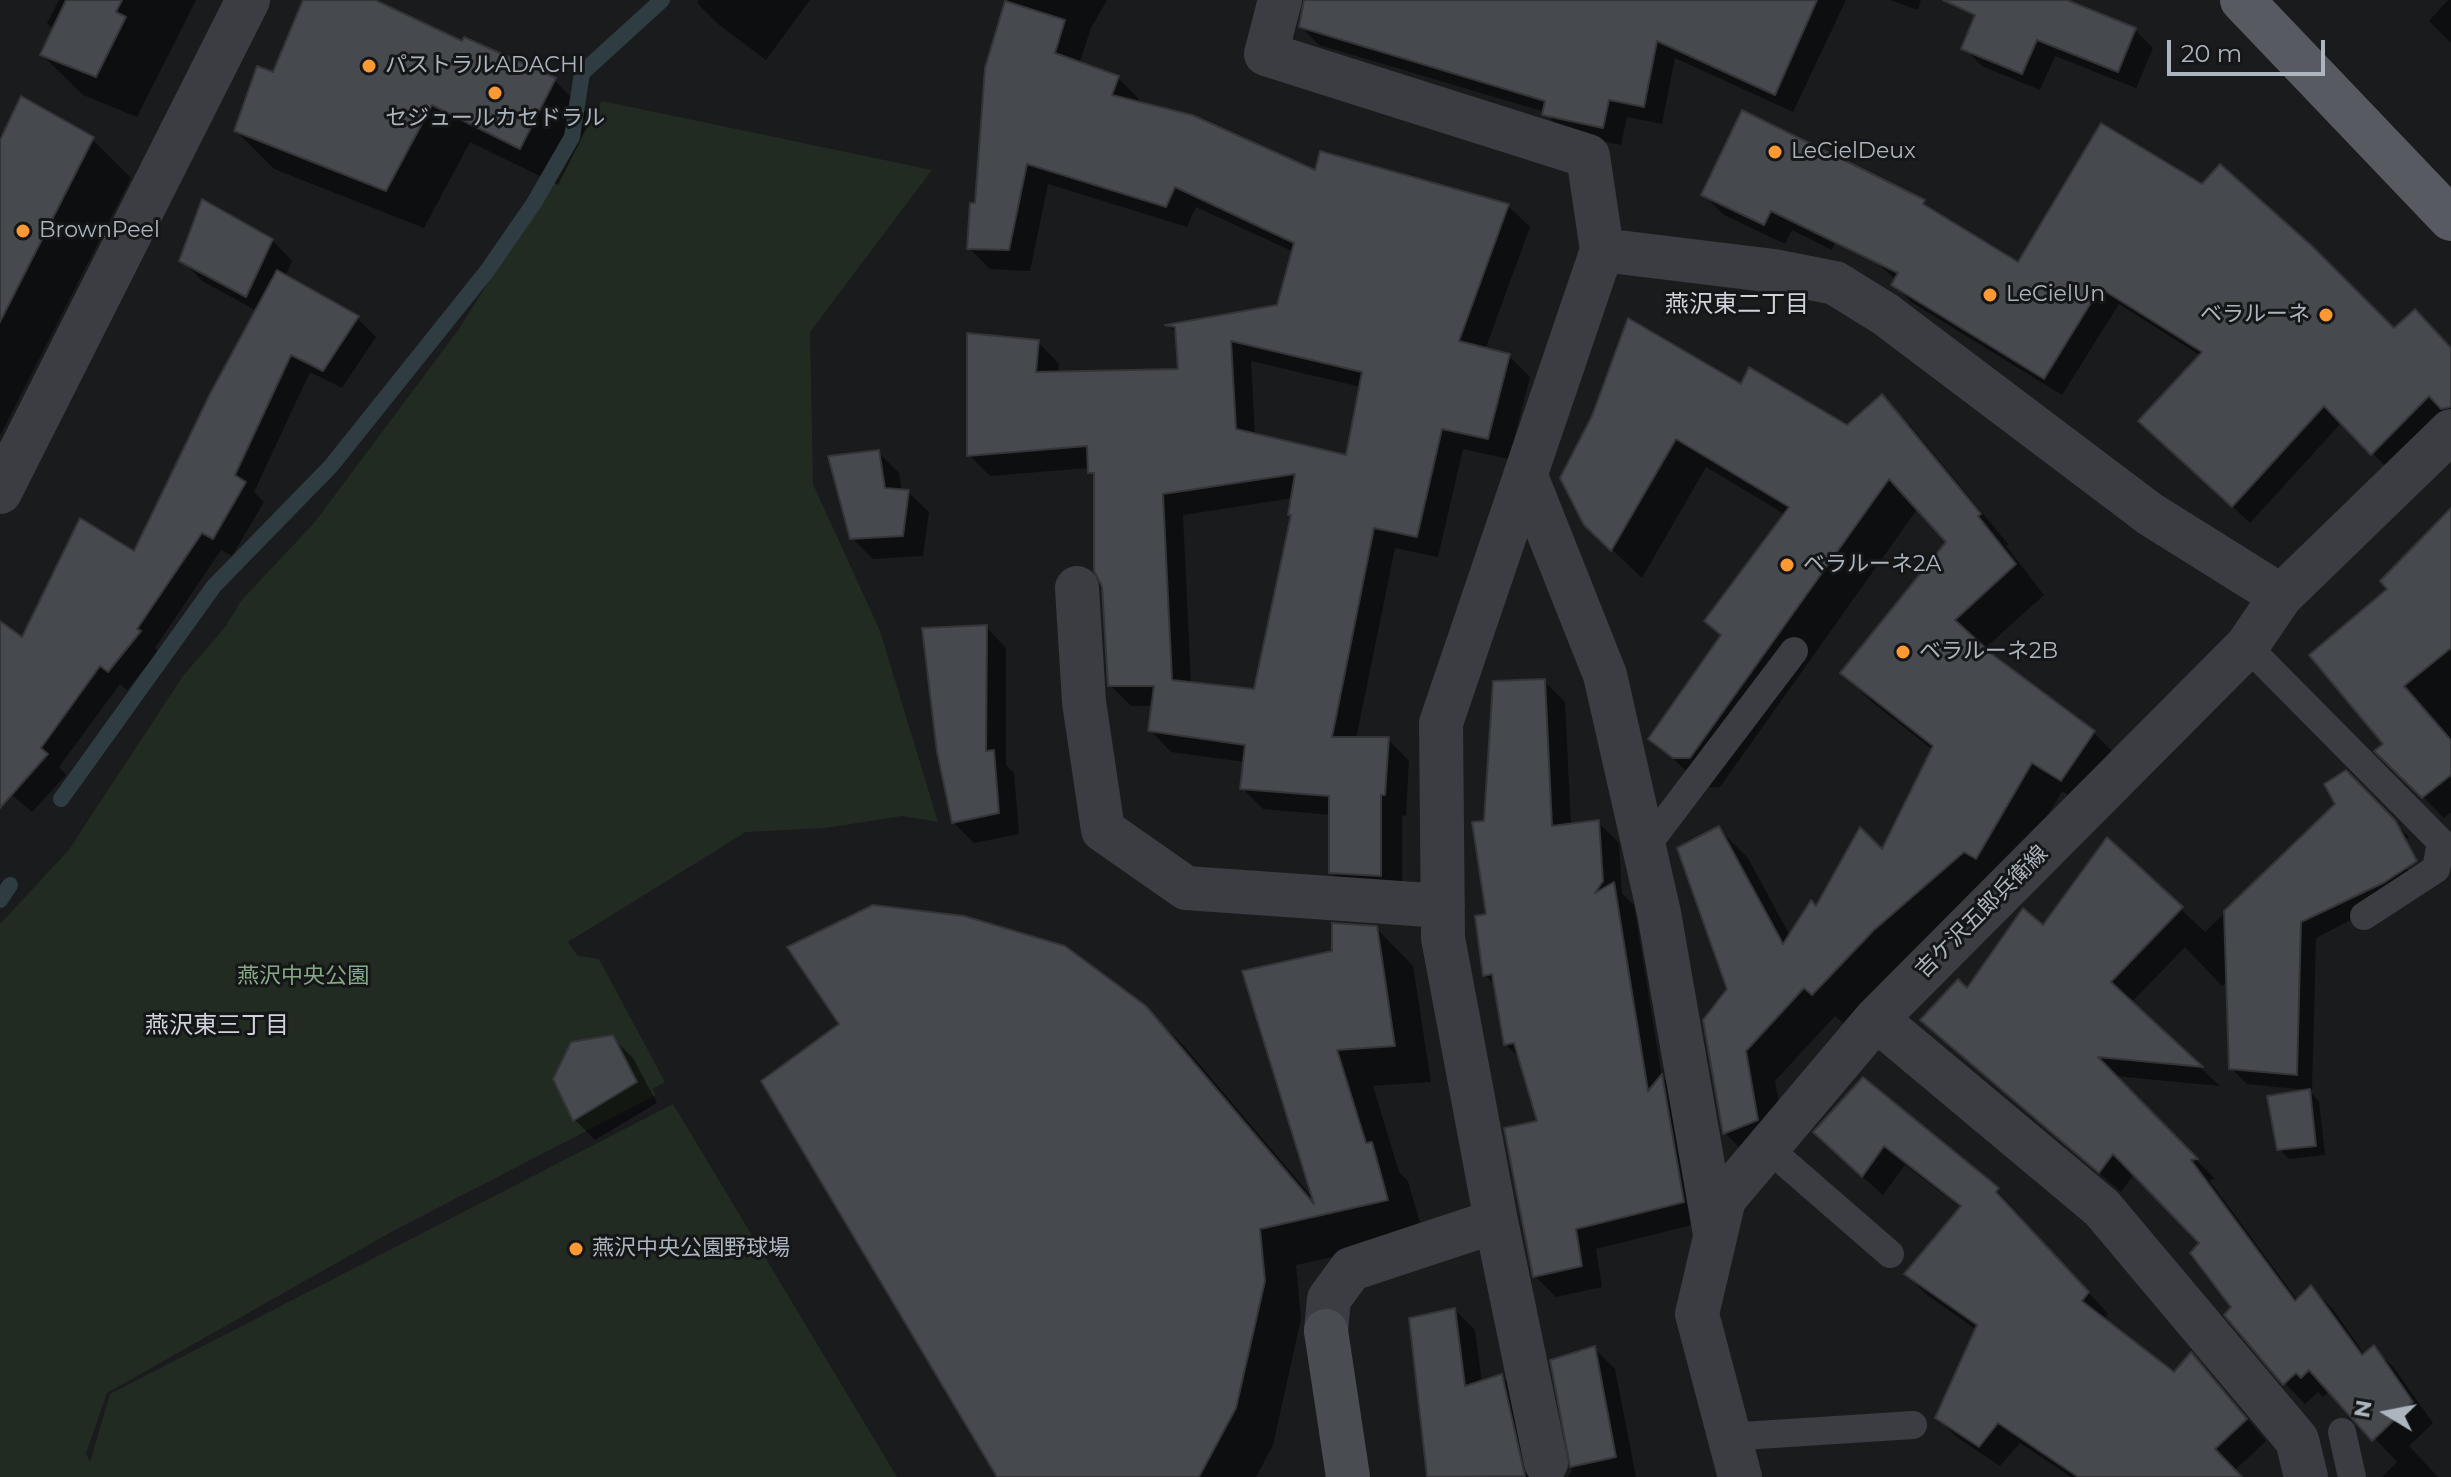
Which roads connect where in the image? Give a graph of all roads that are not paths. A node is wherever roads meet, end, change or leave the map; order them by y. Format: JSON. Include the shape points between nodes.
{"nodes":[{"id":1,"x":248,"y":0,"type":"edge"},
{"id":2,"x":1280,"y":0,"type":"edge"},
{"id":3,"x":2242,"y":0,"type":"edge"},
{"id":4,"x":2451,"y":219,"type":"edge"},
{"id":5,"x":1602,"y":250,"type":"junction"},
{"id":6,"x":2451,"y":431,"type":"edge"},
{"id":7,"x":1526,"y":476,"type":"junction"},
{"id":8,"x":0,"y":492,"type":"edge"},
{"id":9,"x":1077,"y":588,"type":"dead end"},
{"id":10,"x":2281,"y":596,"type":"junction"},
{"id":11,"x":2247,"y":646,"type":"junction"},
{"id":12,"x":1794,"y":651,"type":"dead end"},
{"id":13,"x":1644,"y":849,"type":"junction"},
{"id":14,"x":1443,"y":906,"type":"junction"},
{"id":15,"x":2364,"y":916,"type":"dead end"},
{"id":16,"x":1876,"y":1019,"type":"junction"},
{"id":17,"x":1768,"y":1148,"type":"junction"},
{"id":18,"x":1496,"y":1221,"type":"junction"},
{"id":19,"x":1715,"y":1236,"type":"junction"},
{"id":20,"x":1890,"y":1254,"type":"dead end"},
{"id":21,"x":1913,"y":1425,"type":"dead end"},
{"id":22,"x":2342,"y":1432,"type":"dead end"},
{"id":23,"x":1733,"y":1457,"type":"edge"},
{"id":24,"x":1546,"y":1463,"type":"dead end"},
{"id":25,"x":1348,"y":1477,"type":"edge"},
{"id":26,"x":2306,"y":1477,"type":"edge"},
{"id":27,"x":2352,"y":1477,"type":"edge"}],
"edges":[{"from":1,"to":8,"type":"street"},
{"from":2,"to":5,"type":"street","via":[[1266,54],[1588,156]]},
{"from":3,"to":4,"type":"main road"},
{"from":5,"to":7,"type":"street"},
{"from":5,"to":10,"type":"street","via":[[1835,283],[1885,314],[2150,514]]},
{"from":6,"to":10,"type":"street","name":"吉ケ沢五郎兵衛線"},
{"from":7,"to":13,"type":"street","via":[[1605,675]]},
{"from":7,"to":14,"type":"street","via":[[1441,723]]},
{"from":9,"to":14,"type":"street","via":[[1084,702],[1103,830],[1186,888]]},
{"from":10,"to":11,"type":"street","name":"吉ケ沢五郎兵衛線"},
{"from":11,"to":15,"type":"lane","via":[[2441,842],[2436,869]]},
{"from":11,"to":16,"type":"street","name":"吉ケ沢五郎兵衛線"},
{"from":12,"to":13,"type":"lane"},
{"from":13,"to":19,"type":"street"},
{"from":14,"to":18,"type":"street","via":[[1443,938]]},
{"from":16,"to":17,"type":"street","name":"吉ケ沢五郎兵衛線"},
{"from":16,"to":26,"type":"street","via":[[2102,1208],[2297,1440]]},
{"from":17,"to":19,"type":"street","name":"吉ケ沢五郎兵衛線","via":[[1724,1199]]},
{"from":17,"to":20,"type":"lane"},
{"from":18,"to":24,"type":"street"},
{"from":18,"to":25,"type":"street","via":[[1351,1269],[1329,1299],[1326,1331]]},
{"from":19,"to":23,"type":"street","name":"吉ケ沢五郎兵衛線","via":[[1697,1314]]},
{"from":21,"to":23,"type":"lane"},
{"from":22,"to":27,"type":"lane"}]}
